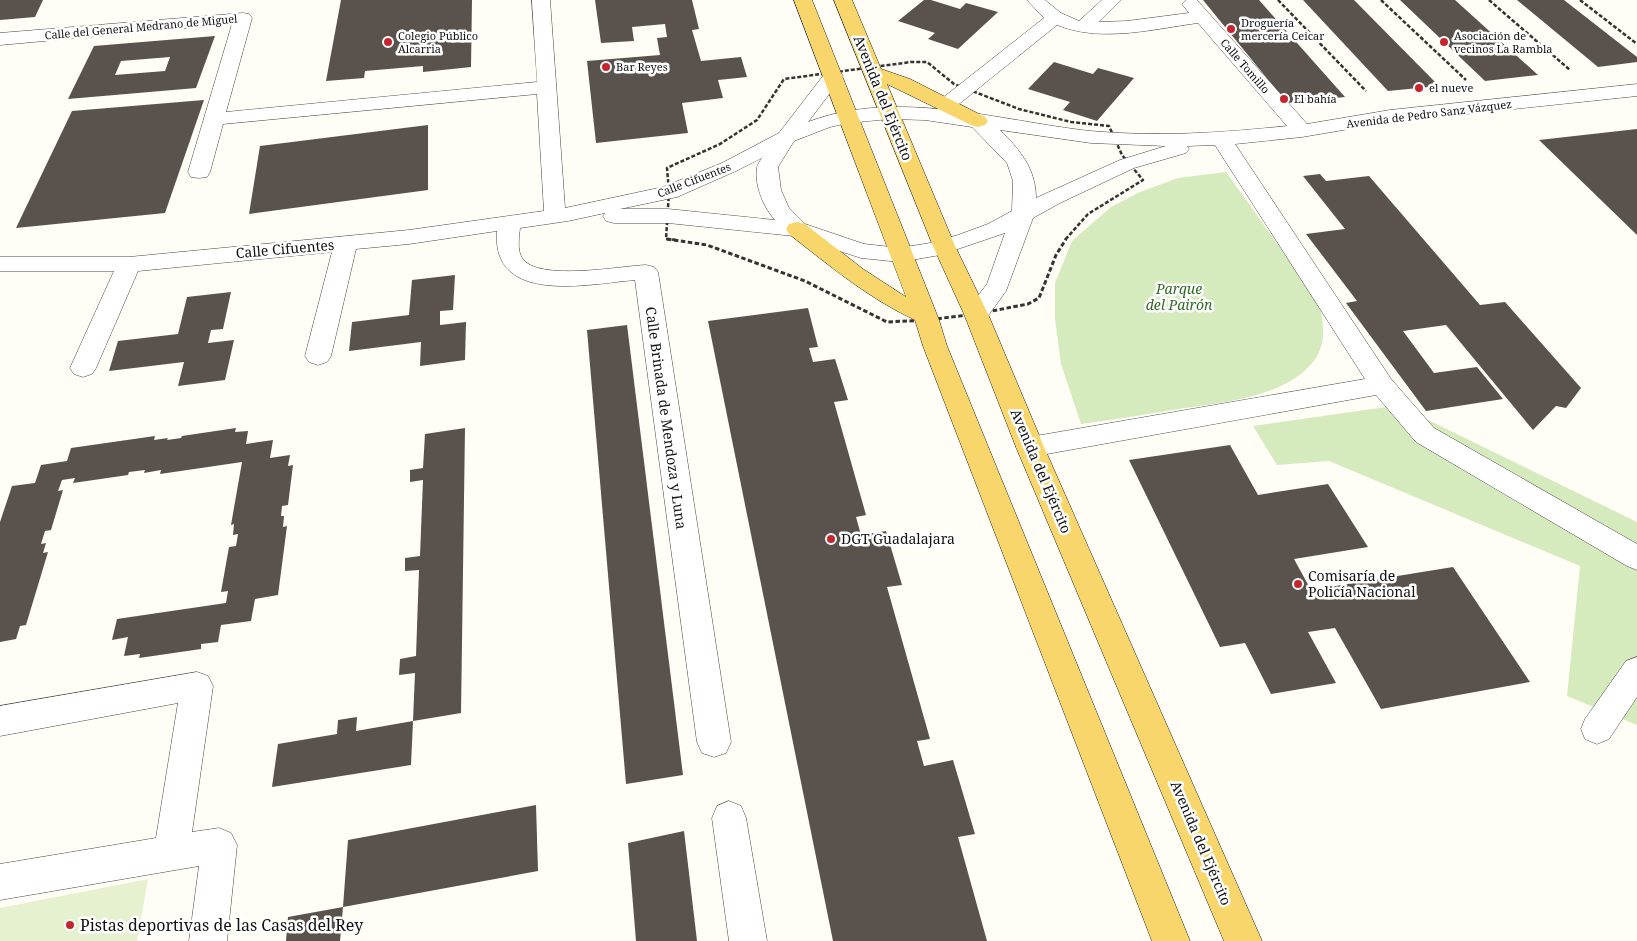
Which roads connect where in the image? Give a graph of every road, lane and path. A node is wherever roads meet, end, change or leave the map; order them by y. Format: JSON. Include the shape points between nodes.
{"nodes":[{"id":1,"x":541,"y":0,"type":"edge"},
{"id":2,"x":803,"y":0,"type":"edge"},
{"id":3,"x":843,"y":0,"type":"edge"},
{"id":4,"x":1036,"y":0,"type":"edge"},
{"id":5,"x":1112,"y":0,"type":"edge"},
{"id":6,"x":1189,"y":0,"type":"edge"},
{"id":7,"x":1278,"y":0,"type":"edge"},
{"id":8,"x":1381,"y":0,"type":"edge"},
{"id":9,"x":1489,"y":0,"type":"edge"},
{"id":10,"x":1580,"y":0,"type":"edge"},
{"id":11,"x":1056,"y":17,"type":"junction"},
{"id":12,"x":1203,"y":17,"type":"junction"},
{"id":13,"x":1083,"y":27,"type":"junction"},
{"id":14,"x":0,"y":39,"type":"edge"},
{"id":15,"x":1637,"y":44,"type":"edge"},
{"id":16,"x":872,"y":72,"type":"junction"},
{"id":17,"x":833,"y":76,"type":"junction"},
{"id":18,"x":547,"y":86,"type":"junction"},
{"id":19,"x":1636,"y":90,"type":"edge"},
{"id":20,"x":1598,"y":94,"type":"junction"},
{"id":21,"x":947,"y":104,"type":"junction"},
{"id":22,"x":1493,"y":105,"type":"junction"},
{"id":23,"x":890,"y":114,"type":"junction"},
{"id":24,"x":1390,"y":116,"type":"junction"},
{"id":25,"x":848,"y":117,"type":"junction"},
{"id":26,"x":214,"y":119,"type":"junction"},
{"id":27,"x":978,"y":121,"type":"junction"},
{"id":28,"x":1302,"y":131,"type":"junction"},
{"id":29,"x":786,"y":137,"type":"junction"},
{"id":30,"x":1112,"y":138,"type":"junction"},
{"id":31,"x":1221,"y":139,"type":"junction"},
{"id":32,"x":1127,"y":164,"type":"junction"},
{"id":33,"x":199,"y":172,"type":"dead end"},
{"id":34,"x":1023,"y":214,"type":"junction"},
{"id":35,"x":561,"y":215,"type":"junction"},
{"id":36,"x":509,"y":222,"type":"junction"},
{"id":37,"x":797,"y":229,"type":"junction"},
{"id":38,"x":346,"y":243,"type":"junction"},
{"id":39,"x":944,"y":246,"type":"junction"},
{"id":40,"x":900,"y":255,"type":"junction"},
{"id":41,"x":0,"y":264,"type":"edge"},
{"id":42,"x":129,"y":264,"type":"junction"},
{"id":43,"x":924,"y":314,"type":"junction"},
{"id":44,"x":976,"y":314,"type":"junction"},
{"id":45,"x":318,"y":356,"type":"dead end"},
{"id":46,"x":83,"y":368,"type":"dead end"},
{"id":47,"x":1382,"y":385,"type":"junction"},
{"id":48,"x":1030,"y":447,"type":"junction"},
{"id":49,"x":1637,"y":558,"type":"edge"},
{"id":50,"x":1637,"y":671,"type":"edge"},
{"id":51,"x":0,"y":721,"type":"edge"},
{"id":52,"x":1597,"y":729,"type":"dead end"},
{"id":53,"x":714,"y":742,"type":"dead end"},
{"id":54,"x":729,"y":818,"type":"dead end"},
{"id":55,"x":171,"y":854,"type":"junction"},
{"id":56,"x":0,"y":882,"type":"edge"},
{"id":57,"x":208,"y":941,"type":"edge"},
{"id":58,"x":748,"y":941,"type":"edge"},
{"id":59,"x":1171,"y":941,"type":"edge"},
{"id":60,"x":1243,"y":941,"type":"edge"}],
"edges":[{"from":1,"to":18,"type":"street"},
{"from":2,"to":17,"type":"main road"},
{"from":3,"to":16,"type":"main road","name":"Avenida del Ejército"},
{"from":4,"to":11,"type":"street"},
{"from":5,"to":13,"type":"street"},
{"from":6,"to":12,"type":"street","name":"Calle Tomillo"},
{"from":7,"to":24,"type":"path"},
{"from":8,"to":22,"type":"path"},
{"from":9,"to":20,"type":"path"},
{"from":10,"to":15,"type":"path"},
{"from":11,"to":13,"type":"street"},
{"from":11,"to":21,"type":"street"},
{"from":12,"to":13,"type":"street","via":[[1131,26]]},
{"from":12,"to":28,"type":"street","name":"Calle Tomillo"},
{"from":14,"to":26,"type":"street","name":"Calle del General Medrano de Miguel","via":[[243,18]]},
{"from":16,"to":21,"type":"main road"},
{"from":16,"to":23,"type":"main road","name":"Avenida del Ejército"},
{"from":17,"to":25,"type":"main road"},
{"from":17,"to":29,"type":"street"},
{"from":18,"to":26,"type":"street"},
{"from":18,"to":35,"type":"street"},
{"from":19,"to":20,"type":"street","name":"Avenida de Pedro Sanz Vázquez"},
{"from":20,"to":22,"type":"street","name":"Avenida de Pedro Sanz Vázquez"},
{"from":21,"to":27,"type":"main road"},
{"from":22,"to":24,"type":"street","name":"Avenida de Pedro Sanz Vázquez"},
{"from":23,"to":25,"type":"street","name":"Calle Cifuentes"},
{"from":23,"to":27,"type":"street","name":"Avenida de Pedro Sanz Vázquez","via":[[942,115]]},
{"from":23,"to":39,"type":"main road","name":"Avenida del Ejército"},
{"from":24,"to":28,"type":"street","name":"Avenida de Pedro Sanz Vázquez"},
{"from":25,"to":29,"type":"street","name":"Calle Cifuentes"},
{"from":25,"to":40,"type":"main road"},
{"from":26,"to":33,"type":"street","name":"Calle del General Medrano de Miguel"},
{"from":27,"to":30,"type":"street","name":"Avenida de Pedro Sanz Vázquez","via":[[1068,135]]},
{"from":27,"to":34,"type":"street","via":[[1017,162],[1024,181]]},
{"from":28,"to":31,"type":"street","name":"Avenida de Pedro Sanz Vázquez"},
{"from":29,"to":35,"type":"street","name":"Calle Cifuentes","via":[[729,167],[669,192]]},
{"from":29,"to":37,"type":"street","via":[[768,167],[770,190],[779,212]]},
{"from":30,"to":31,"type":"street","name":"Avenida de Pedro Sanz Vázquez"},
{"from":30,"to":32,"type":"path"},
{"from":31,"to":32,"type":"street","name":"Avenida de Pedro Sanz Vázquez"},
{"from":31,"to":47,"type":"street"},
{"from":32,"to":34,"type":"street","name":"Avenida de Pedro Sanz Vázquez"},
{"from":32,"to":44,"type":"path","via":[[1143,180],[1105,200],[1066,236],[1049,267],[1039,298],[1028,304]]},
{"from":34,"to":39,"type":"street","name":"Avenida de Pedro Sanz Vázquez","via":[[996,229]]},
{"from":34,"to":44,"type":"street","via":[[998,286]]},
{"from":35,"to":36,"type":"street","name":"Calle Cifuentes"},
{"from":35,"to":37,"type":"street","name":"Calle Cifuentes","via":[[668,216]]},
{"from":36,"to":38,"type":"street","name":"Calle Cifuentes"},
{"from":36,"to":53,"type":"street","name":"Calle Brinada de Mendoza y Luna","via":[[508,249],[514,265],[536,277],[567,280],[646,272]]},
{"from":37,"to":40,"type":"street","name":"Avenida de Pedro Sanz Vázquez","via":[[853,249]]},
{"from":37,"to":43,"type":"main road","via":[[893,300]]},
{"from":38,"to":42,"type":"street","name":"Calle Cifuentes"},
{"from":38,"to":45,"type":"street"},
{"from":39,"to":40,"type":"street","name":"Avenida de Pedro Sanz Vázquez"},
{"from":39,"to":44,"type":"main road","name":"Avenida del Ejército"},
{"from":40,"to":43,"type":"main road"},
{"from":41,"to":42,"type":"street","name":"Calle Cifuentes"},
{"from":42,"to":46,"type":"street"},
{"from":43,"to":59,"type":"main road"},
{"from":44,"to":48,"type":"main road","name":"Avenida del Ejército"},
{"from":47,"to":48,"type":"street"},
{"from":47,"to":49,"type":"street","via":[[1426,435]]},
{"from":48,"to":60,"type":"main road","name":"Avenida del Ejército"},
{"from":50,"to":52,"type":"street"},
{"from":51,"to":55,"type":"street","via":[[197,686]]},
{"from":54,"to":58,"type":"street"},
{"from":55,"to":56,"type":"street"},
{"from":55,"to":57,"type":"street","via":[[219,845]]}]}
